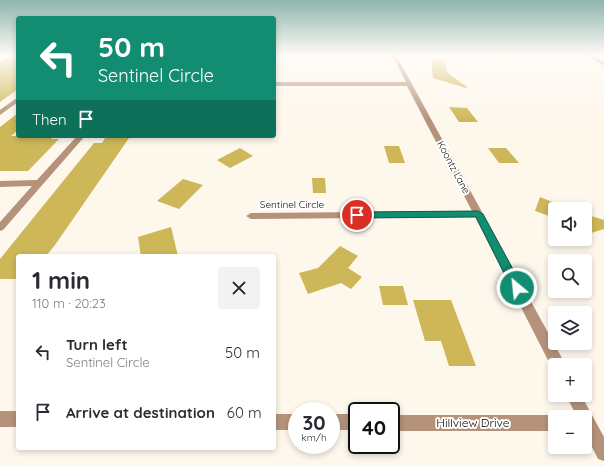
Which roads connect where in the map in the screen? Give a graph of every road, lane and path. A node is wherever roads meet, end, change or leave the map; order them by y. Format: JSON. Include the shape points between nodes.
{"nodes":[{"id":1,"x":405,"y":77,"type":"edge"},
{"id":2,"x":276,"y":84,"type":"edge"},
{"id":3,"x":409,"y":84,"type":"junction"},
{"id":4,"x":16,"y":101,"type":"edge"},
{"id":5,"x":0,"y":113,"type":"edge"},
{"id":6,"x":78,"y":138,"type":"edge"},
{"id":7,"x":38,"y":183,"type":"junction"},
{"id":8,"x":0,"y":184,"type":"edge"},
{"id":9,"x":478,"y":214,"type":"junction"},
{"id":10,"x":250,"y":216,"type":"dead end"},
{"id":11,"x":0,"y":228,"type":"edge"},
{"id":12,"x":554,"y":358,"type":"edge"},
{"id":13,"x":0,"y":419,"type":"edge"},
{"id":14,"x":16,"y":419,"type":"edge"},
{"id":15,"x":276,"y":422,"type":"edge"},
{"id":16,"x":288,"y":422,"type":"edge"},
{"id":17,"x":400,"y":422,"type":"edge"},
{"id":18,"x":548,"y":423,"type":"edge"},
{"id":19,"x":592,"y":431,"type":"edge"},
{"id":20,"x":604,"y":453,"type":"edge"}],
"edges":[{"from":1,"to":3,"type":"street","name":"Koontz Lane"},
{"from":2,"to":3,"type":"street"},
{"from":3,"to":9,"type":"street","name":"Koontz Lane"},
{"from":4,"to":5,"type":"street"},
{"from":6,"to":7,"type":"street"},
{"from":7,"to":8,"type":"street"},
{"from":7,"to":11,"type":"street"},
{"from":9,"to":10,"type":"street","name":"Sentinel Circle"},
{"from":9,"to":12,"type":"street","name":"Koontz Lane"},
{"from":13,"to":14,"type":"street"},
{"from":15,"to":16,"type":"street"},
{"from":17,"to":18,"type":"street","name":"Hillview Drive"},
{"from":19,"to":20,"type":"street"}]}
